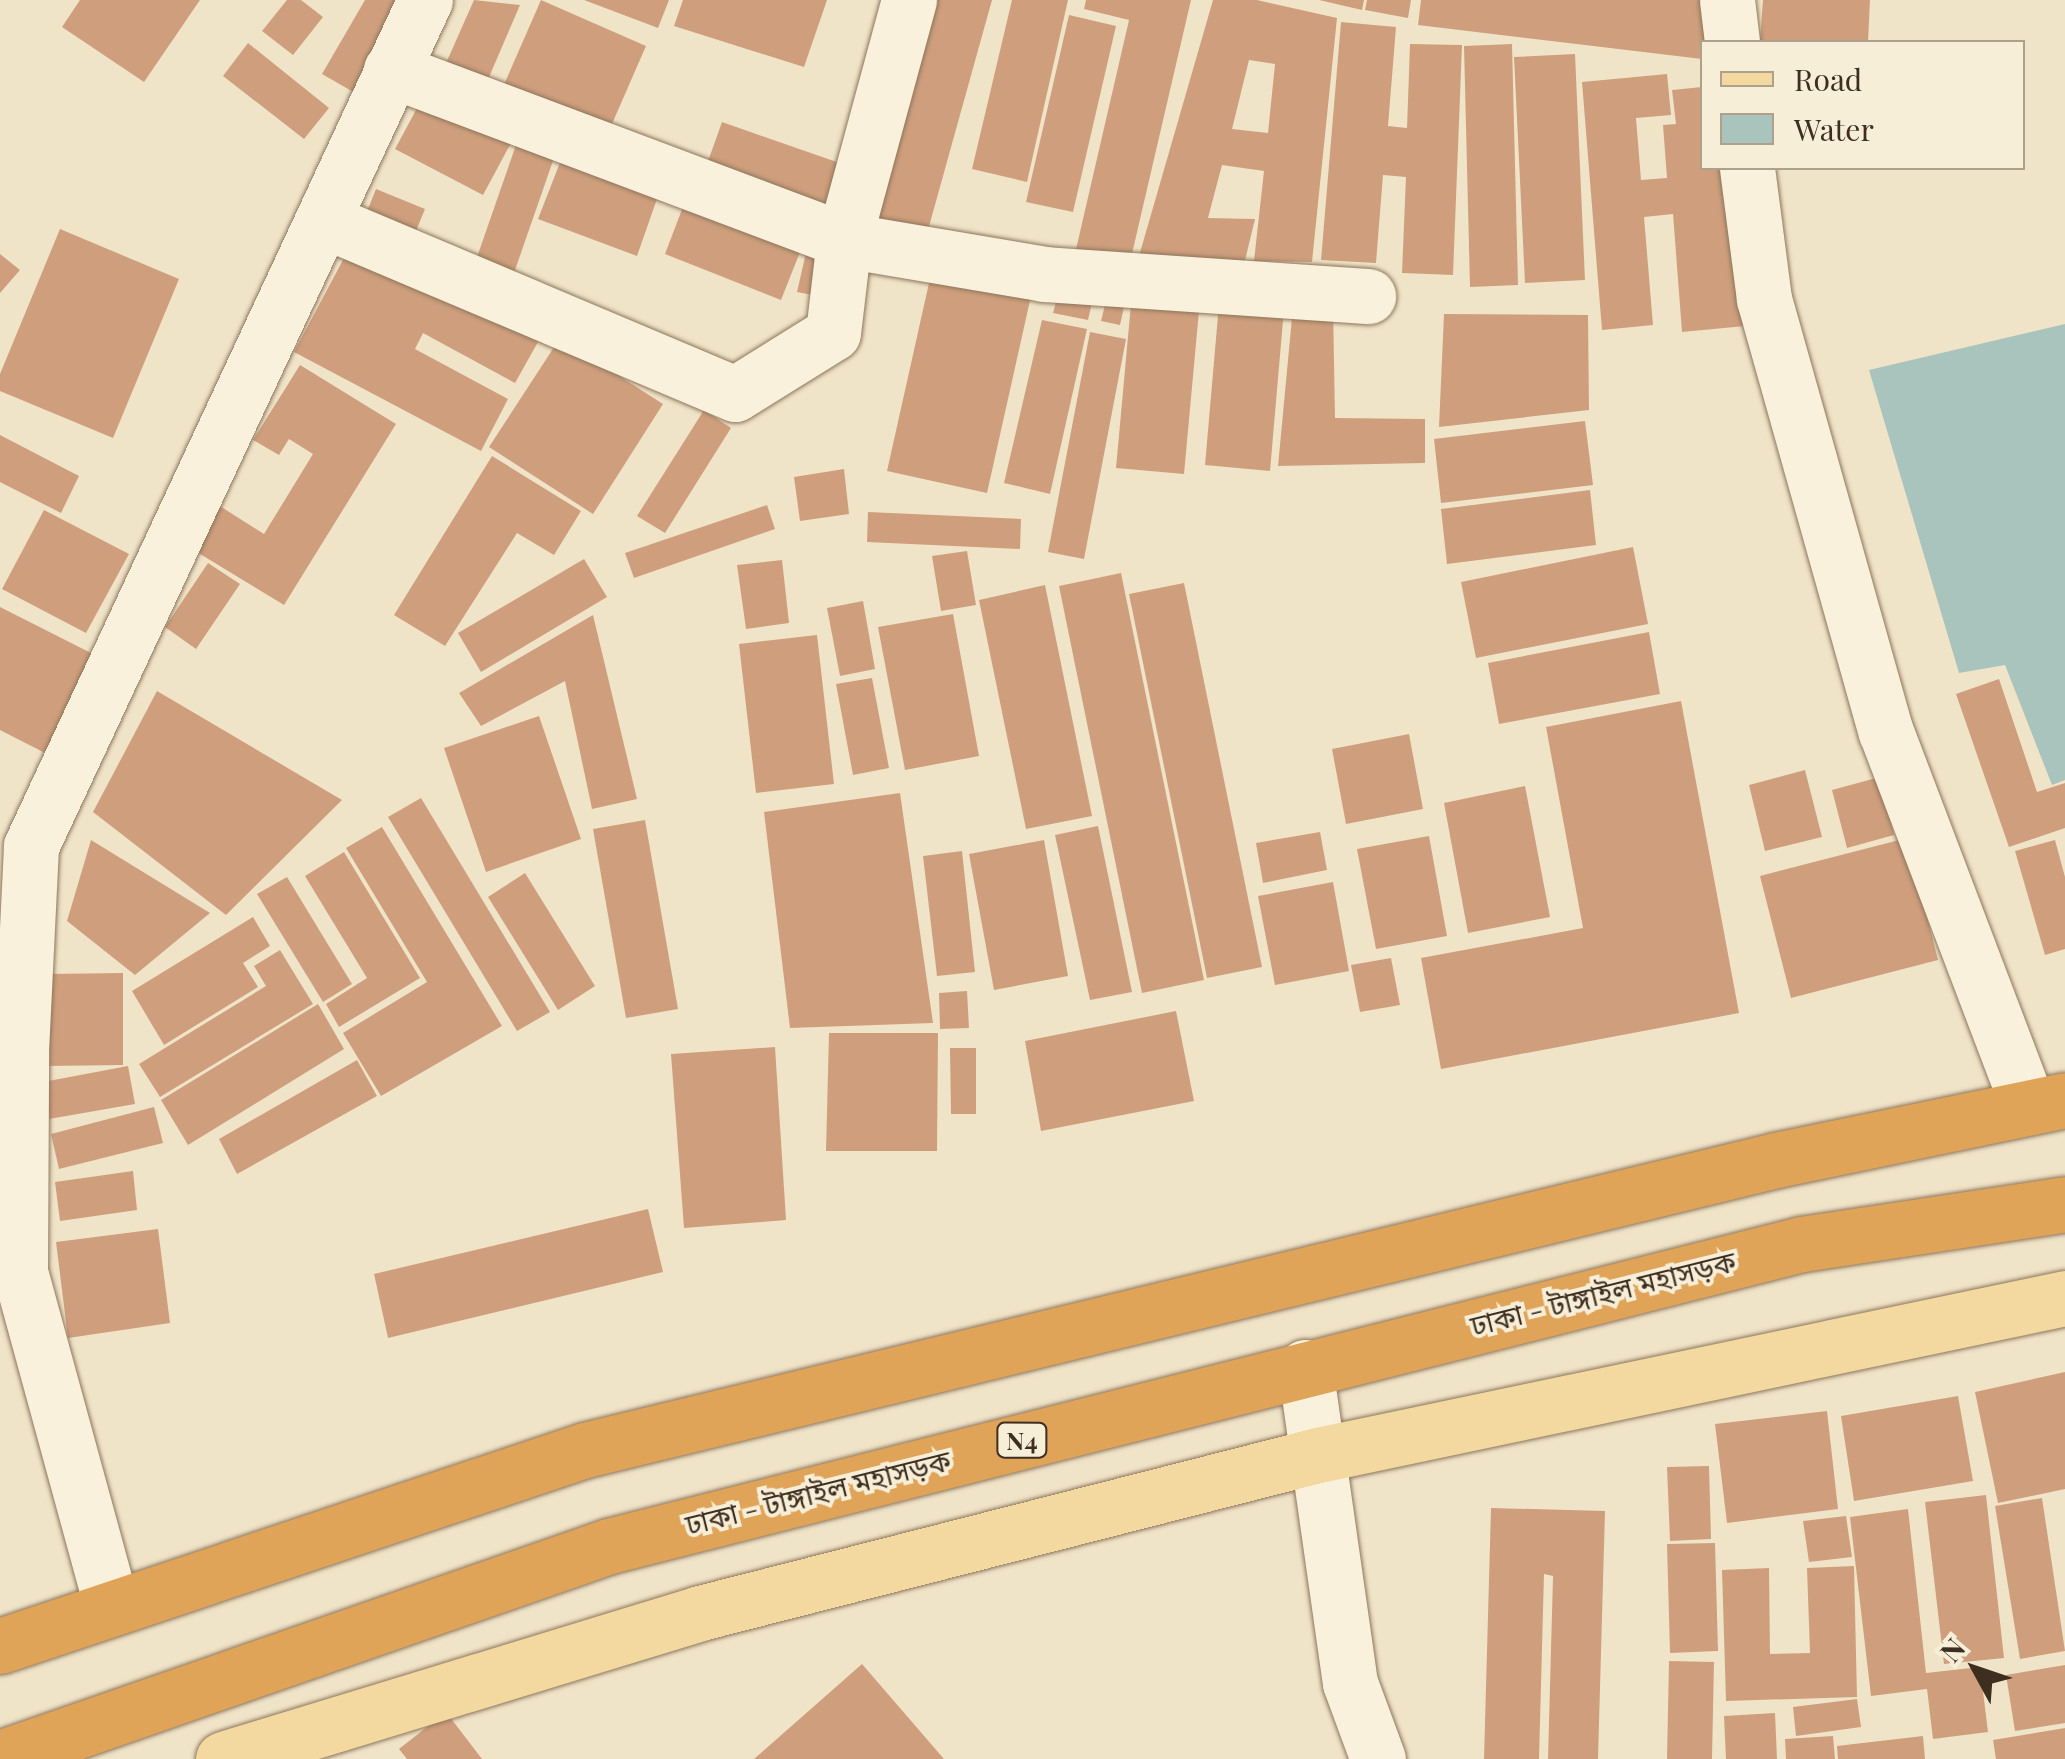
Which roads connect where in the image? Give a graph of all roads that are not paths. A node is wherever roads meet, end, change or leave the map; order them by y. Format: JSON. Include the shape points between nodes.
{"nodes":[{"id":1,"x":425,"y":0,"type":"edge"},
{"id":2,"x":909,"y":0,"type":"edge"},
{"id":3,"x":1727,"y":0,"type":"edge"},
{"id":4,"x":1732,"y":40,"type":"edge"},
{"id":5,"x":391,"y":70,"type":"junction"},
{"id":6,"x":1747,"y":170,"type":"edge"},
{"id":7,"x":322,"y":220,"type":"junction"},
{"id":8,"x":844,"y":240,"type":"junction"},
{"id":9,"x":1368,"y":296,"type":"dead end"},
{"id":10,"x":2046,"y":1102,"type":"edge"},
{"id":11,"x":2065,"y":1204,"type":"edge"},
{"id":12,"x":2065,"y":1298,"type":"edge"},
{"id":13,"x":1305,"y":1368,"type":"junction"},
{"id":14,"x":1318,"y":1455,"type":"junction"},
{"id":15,"x":112,"y":1608,"type":"junction"},
{"id":16,"x":0,"y":1646,"type":"edge"},
{"id":17,"x":0,"y":1758,"type":"edge"},
{"id":18,"x":223,"y":1759,"type":"edge"},
{"id":19,"x":1378,"y":1759,"type":"edge"}],
"edges":[{"from":1,"to":5,"type":"street"},
{"from":2,"to":8,"type":"street"},
{"from":3,"to":4,"type":"street"},
{"from":5,"to":7,"type":"street"},
{"from":5,"to":8,"type":"street"},
{"from":6,"to":10,"type":"street","via":[[1764,299],[1886,732]]},
{"from":7,"to":8,"type":"street","via":[[735,394],[832,333]]},
{"from":7,"to":15,"type":"street","via":[[32,846],[20,1051],[20,1271]]},
{"from":8,"to":9,"type":"street","via":[[1044,274]]},
{"from":10,"to":15,"type":"highway","via":[[586,1450]]},
{"from":11,"to":13,"type":"highway","name":"ঢাকা - টাঙ্গাইল মহাসড়ক","number":"N4","via":[[1802,1244]]},
{"from":12,"to":14,"type":"main road"},
{"from":13,"to":14,"type":"street"},
{"from":13,"to":17,"type":"highway","name":"ঢাকা - টাঙ্গাইল মহাসড়ক","number":"N4","via":[[609,1546]]},
{"from":14,"to":18,"type":"main road","via":[[700,1613]]},
{"from":14,"to":19,"type":"street","via":[[1350,1683]]},
{"from":15,"to":16,"type":"highway"}]}
